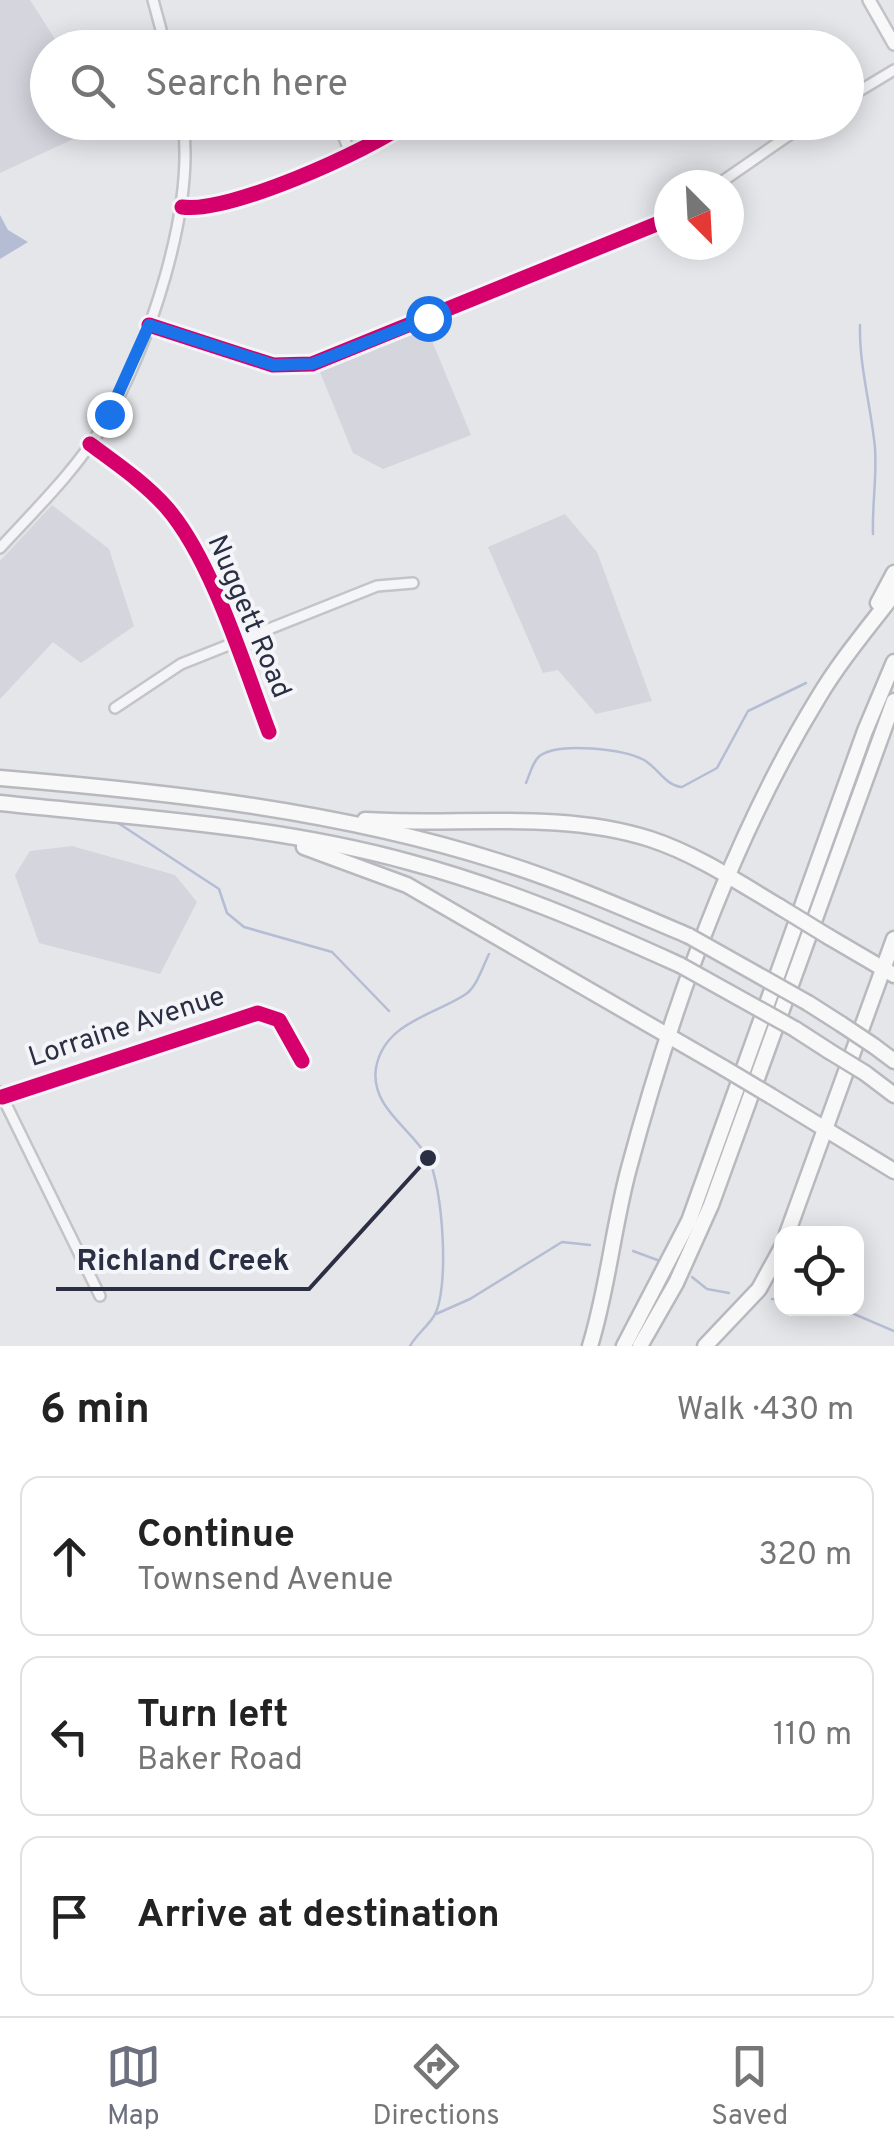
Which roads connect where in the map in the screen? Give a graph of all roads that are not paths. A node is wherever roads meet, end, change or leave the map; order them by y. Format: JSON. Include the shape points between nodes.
{"nodes":[{"id":1,"x":153,"y":0,"type":"edge"},
{"id":2,"x":869,"y":0,"type":"edge"},
{"id":3,"x":161,"y":30,"type":"edge"},
{"id":4,"x":894,"y":44,"type":"edge"},
{"id":5,"x":894,"y":70,"type":"edge"},
{"id":6,"x":864,"y":88,"type":"edge"},
{"id":7,"x":185,"y":140,"type":"edge"},
{"id":8,"x":345,"y":140,"type":"edge"},
{"id":9,"x":374,"y":140,"type":"edge"},
{"id":10,"x":782,"y":140,"type":"edge"},
{"id":11,"x":350,"y":153,"type":"junction"},
{"id":12,"x":739,"y":170,"type":"edge"},
{"id":13,"x":182,"y":206,"type":"junction"},
{"id":14,"x":654,"y":224,"type":"edge"},
{"id":15,"x":149,"y":325,"type":"junction"},
{"id":16,"x":90,"y":444,"type":"junction"},
{"id":17,"x":0,"y":548,"type":"edge"},
{"id":18,"x":894,"y":572,"type":"edge"},
{"id":19,"x":413,"y":583,"type":"dead end"},
{"id":20,"x":894,"y":594,"type":"edge"},
{"id":21,"x":234,"y":643,"type":"junction"},
{"id":22,"x":851,"y":650,"type":"junction"},
{"id":23,"x":894,"y":662,"type":"edge"},
{"id":24,"x":894,"y":701,"type":"edge"},
{"id":25,"x":115,"y":708,"type":"dead end"},
{"id":26,"x":269,"y":732,"type":"dead end"},
{"id":27,"x":0,"y":778,"type":"edge"},
{"id":28,"x":0,"y":803,"type":"edge"},
{"id":29,"x":329,"y":818,"type":"junction"},
{"id":30,"x":236,"y":827,"type":"junction"},
{"id":31,"x":729,"y":876,"type":"junction"},
{"id":32,"x":894,"y":939,"type":"edge"},
{"id":33,"x":888,"y":972,"type":"edge"},
{"id":34,"x":670,"y":1035,"type":"junction"},
{"id":35,"x":302,"y":1061,"type":"dead end"},
{"id":36,"x":894,"y":1061,"type":"edge"},
{"id":37,"x":1,"y":1095,"type":"edge"},
{"id":38,"x":894,"y":1095,"type":"edge"},
{"id":39,"x":823,"y":1128,"type":"junction"},
{"id":40,"x":894,"y":1172,"type":"edge"},
{"id":41,"x":789,"y":1226,"type":"edge"},
{"id":42,"x":774,"y":1262,"type":"edge"},
{"id":43,"x":100,"y":1296,"type":"dead end"},
{"id":44,"x":590,"y":1346,"type":"edge"},
{"id":45,"x":624,"y":1346,"type":"edge"},
{"id":46,"x":640,"y":1346,"type":"edge"},
{"id":47,"x":705,"y":1346,"type":"edge"}],
"edges":[{"from":1,"to":3,"type":"street"},
{"from":2,"to":4,"type":"main road"},
{"from":5,"to":6,"type":"street"},
{"from":7,"to":13,"type":"street"},
{"from":8,"to":11,"type":"street"},
{"from":9,"to":11,"type":"street"},
{"from":10,"to":12,"type":"street"},
{"from":11,"to":13,"type":"street","via":[[220,206]]},
{"from":13,"to":15,"type":"street"},
{"from":14,"to":15,"type":"street","via":[[312,364],[273,365]]},
{"from":15,"to":16,"type":"street"},
{"from":16,"to":17,"type":"street"},
{"from":16,"to":21,"type":"street","name":"Nuggett Road","via":[[146,486],[182,528]]},
{"from":18,"to":22,"type":"highway"},
{"from":19,"to":21,"type":"street","via":[[377,586]]},
{"from":20,"to":22,"type":"highway"},
{"from":21,"to":25,"type":"street","via":[[156,678]]},
{"from":21,"to":26,"type":"street","name":"Nuggett Road"},
{"from":22,"to":31,"type":"highway","via":[[792,745]]},
{"from":23,"to":45,"type":"highway","via":[[689,1221]]},
{"from":24,"to":46,"type":"highway","via":[[712,1206]]},
{"from":27,"to":29,"type":"highway"},
{"from":28,"to":30,"type":"highway"},
{"from":29,"to":31,"type":"highway","via":[[612,829],[688,853]]},
{"from":29,"to":36,"type":"highway","bridge":true,"via":[[496,860],[689,936]]},
{"from":30,"to":34,"type":"highway","via":[[407,885]]},
{"from":30,"to":38,"type":"highway","bridge":true,"via":[[407,861],[506,891],[680,965]]},
{"from":31,"to":33,"type":"highway","bridge":true},
{"from":31,"to":34,"type":"highway"},
{"from":32,"to":33,"type":"highway"},
{"from":33,"to":39,"type":"highway"},
{"from":34,"to":39,"type":"highway","bridge":true},
{"from":34,"to":44,"type":"highway","via":[[628,1172]]},
{"from":35,"to":37,"type":"street","name":"Lorraine Avenue","via":[[280,1020],[258,1012]]},
{"from":37,"to":43,"type":"street"},
{"from":39,"to":40,"type":"highway"},
{"from":39,"to":41,"type":"highway"},
{"from":42,"to":47,"type":"highway","via":[[759,1289]]}]}
